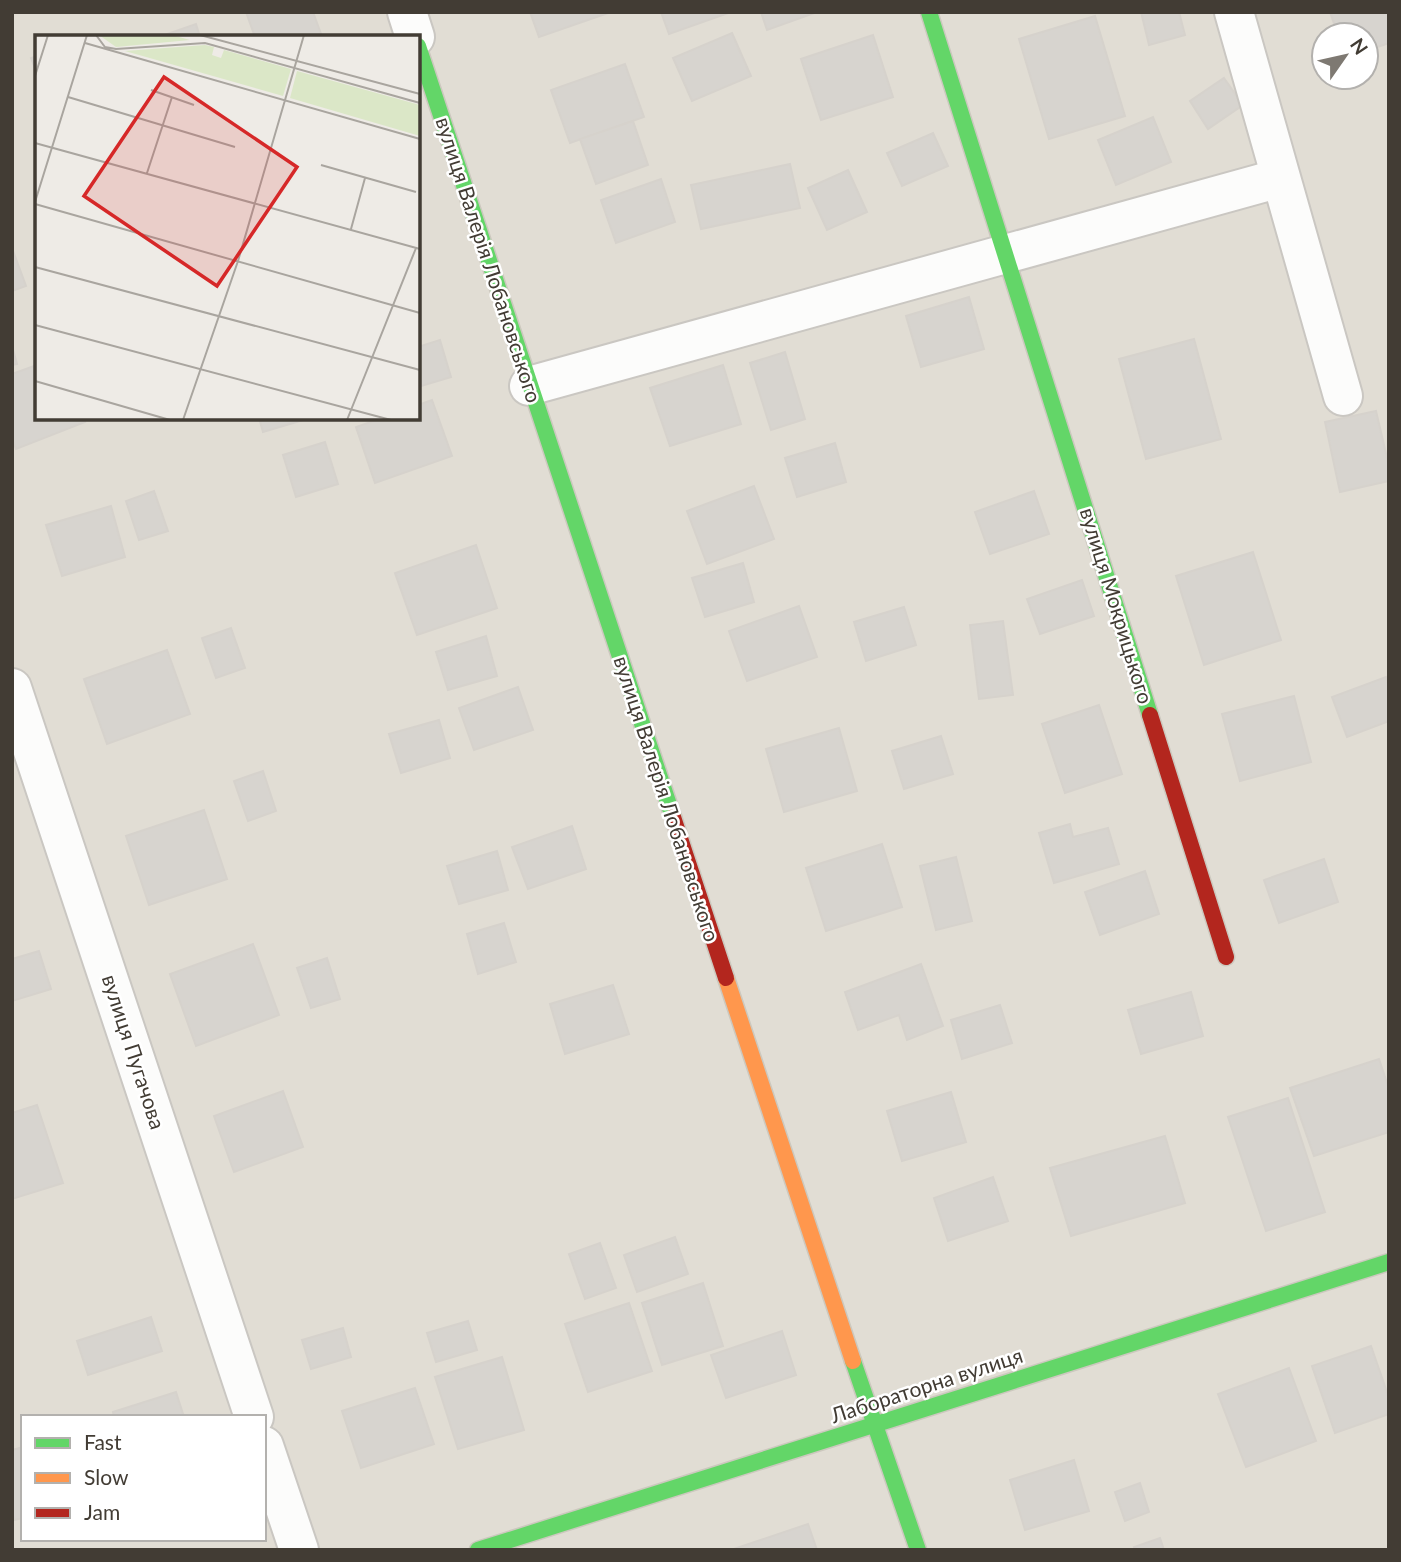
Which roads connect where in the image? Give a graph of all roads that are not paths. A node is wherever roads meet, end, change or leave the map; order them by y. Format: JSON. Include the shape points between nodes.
{"nodes":[{"id":1,"x":407,"y":12,"type":"edge"},
{"id":2,"x":929,"y":12,"type":"edge"},
{"id":3,"x":1234,"y":12,"type":"edge"},
{"id":4,"x":414,"y":35,"type":"edge"},
{"id":5,"x":420,"y":52,"type":"edge"},
{"id":6,"x":1280,"y":178,"type":"junction"},
{"id":7,"x":1007,"y":254,"type":"junction"},
{"id":8,"x":529,"y":386,"type":"junction"},
{"id":9,"x":1343,"y":396,"type":"dead end"},
{"id":10,"x":12,"y":688,"type":"edge"},
{"id":11,"x":1226,"y":957,"type":"dead end"},
{"id":12,"x":1389,"y":1262,"type":"edge"},
{"id":13,"x":253,"y":1415,"type":"edge"},
{"id":14,"x":874,"y":1425,"type":"junction"},
{"id":15,"x":266,"y":1452,"type":"edge"},
{"id":16,"x":299,"y":1550,"type":"edge"},
{"id":17,"x":478,"y":1550,"type":"edge"},
{"id":18,"x":918,"y":1550,"type":"edge"}],
"edges":[{"from":1,"to":4,"type":"street"},
{"from":2,"to":7,"type":"street","name":"вулиця Мокрицького"},
{"from":3,"to":6,"type":"street"},
{"from":5,"to":8,"type":"street","name":"вулиця Валерія Лобановського"},
{"from":6,"to":7,"type":"street"},
{"from":6,"to":9,"type":"street"},
{"from":7,"to":8,"type":"street"},
{"from":7,"to":11,"type":"street","name":"вулиця Мокрицького"},
{"from":8,"to":14,"type":"street","name":"вулиця Валерія Лобановського"},
{"from":10,"to":13,"type":"street","name":"вулиця Пугачова"},
{"from":12,"to":14,"type":"street","name":"Лабораторна вулиця"},
{"from":14,"to":17,"type":"street","name":"Лабораторна вулиця"},
{"from":14,"to":18,"type":"street","name":"вулиця Валерія Лобановського"},
{"from":15,"to":16,"type":"street"}]}
